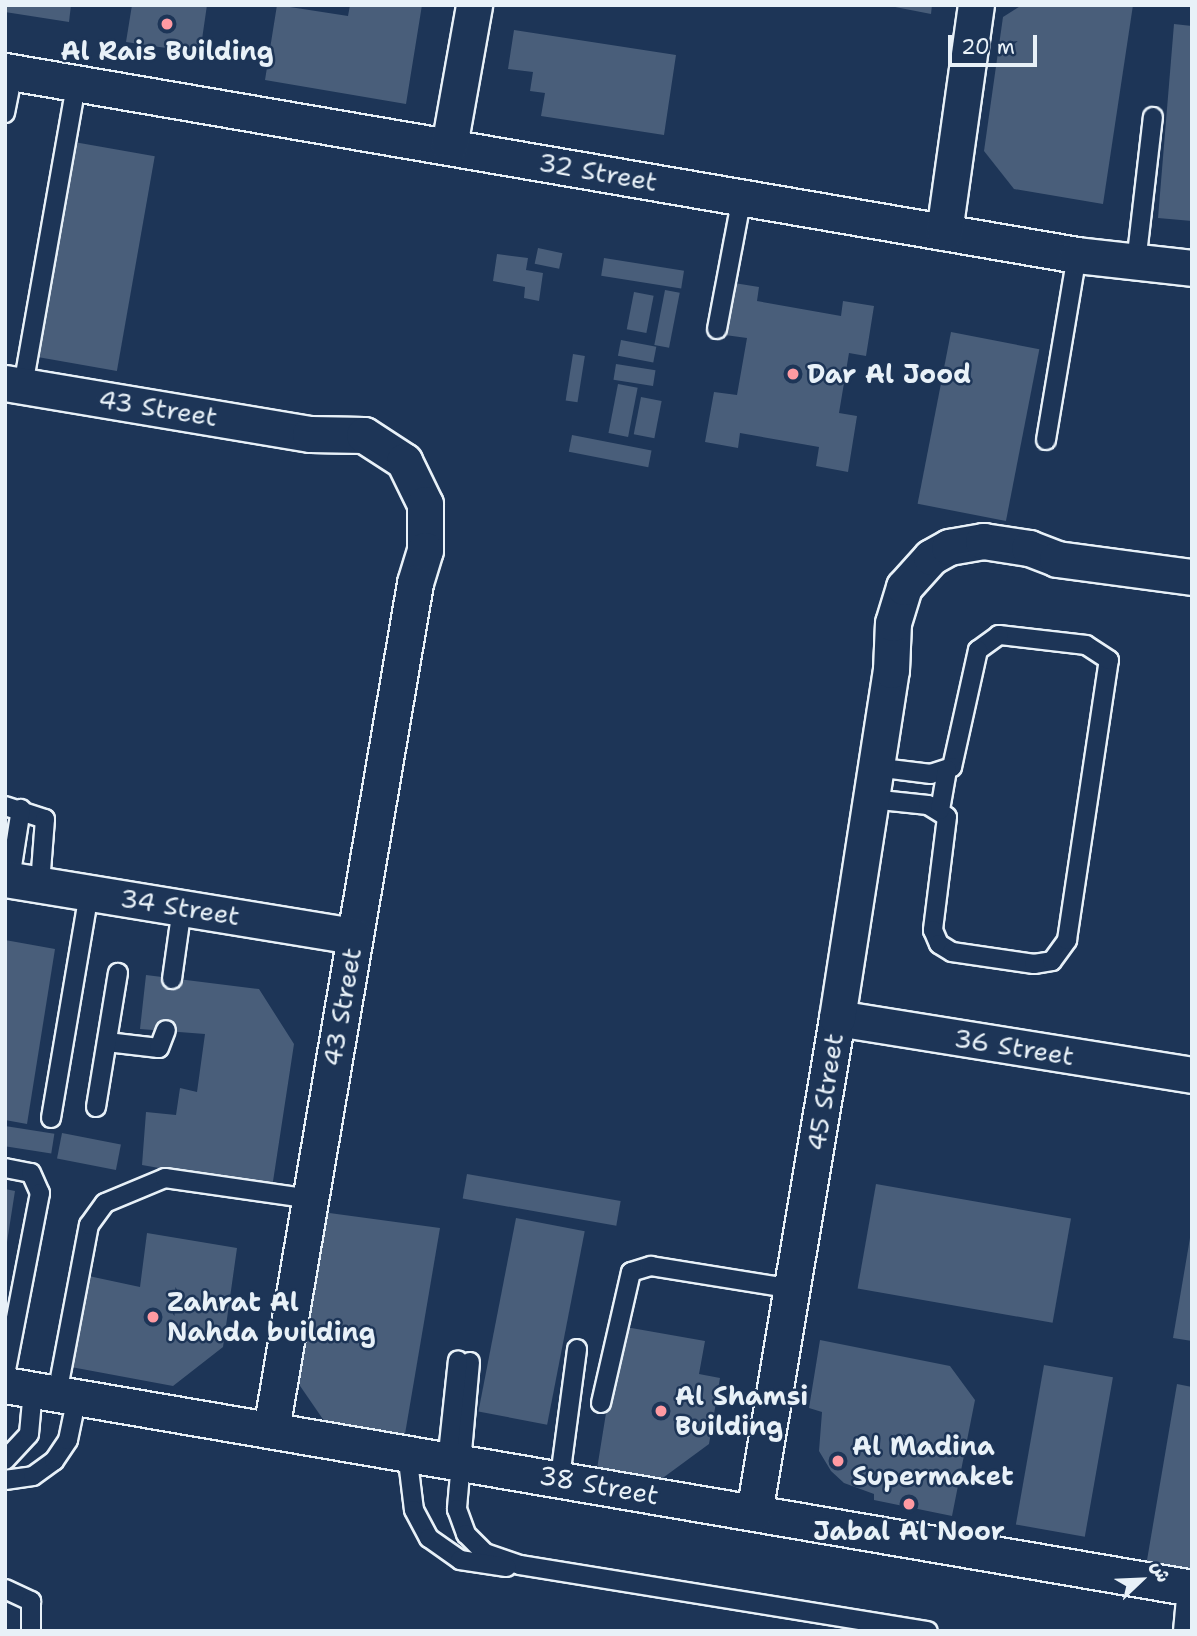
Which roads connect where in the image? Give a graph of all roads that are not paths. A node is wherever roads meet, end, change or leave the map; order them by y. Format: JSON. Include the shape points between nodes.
{"nodes":[{"id":1,"x":474,"y":5,"type":"edge"},
{"id":2,"x":976,"y":5,"type":"edge"},
{"id":3,"x":9,"y":72,"type":"edge"},
{"id":4,"x":76,"y":83,"type":"junction"},
{"id":5,"x":5,"y":113,"type":"edge"},
{"id":6,"x":1153,"y":117,"type":"dead end"},
{"id":7,"x":449,"y":146,"type":"junction"},
{"id":8,"x":742,"y":197,"type":"junction"},
{"id":9,"x":944,"y":232,"type":"junction"},
{"id":10,"x":1077,"y":255,"type":"junction"},
{"id":11,"x":1136,"y":263,"type":"junction"},
{"id":12,"x":1192,"y":268,"type":"edge"},
{"id":13,"x":717,"y":329,"type":"dead end"},
{"id":14,"x":14,"y":385,"type":"edge"},
{"id":15,"x":1046,"y":440,"type":"dead end"},
{"id":16,"x":1192,"y":577,"type":"edge"},
{"id":17,"x":947,"y":770,"type":"junction"},
{"id":18,"x":873,"y":783,"type":"junction"},
{"id":19,"x":13,"y":807,"type":"edge"},
{"id":20,"x":940,"y":810,"type":"junction"},
{"id":21,"x":18,"y":881,"type":"edge"},
{"id":22,"x":89,"y":893,"type":"junction"},
{"id":23,"x":182,"y":908,"type":"junction"},
{"id":24,"x":354,"y":936,"type":"junction"},
{"id":25,"x":118,"y":972,"type":"dead end"},
{"id":26,"x":172,"y":979,"type":"dead end"},
{"id":27,"x":837,"y":1018,"type":"junction"},
{"id":28,"x":166,"y":1030,"type":"dead end"},
{"id":29,"x":107,"y":1042,"type":"junction"},
{"id":30,"x":1192,"y":1075,"type":"edge"},
{"id":31,"x":96,"y":1107,"type":"dead end"},
{"id":32,"x":51,"y":1118,"type":"dead end"},
{"id":33,"x":5,"y":1168,"type":"edge"},
{"id":34,"x":310,"y":1199,"type":"junction"},
{"id":35,"x":793,"y":1289,"type":"junction"},
{"id":36,"x":578,"y":1349,"type":"dead end"},
{"id":37,"x":464,"y":1361,"type":"dead end"},
{"id":38,"x":36,"y":1388,"type":"edge"},
{"id":39,"x":601,"y":1403,"type":"dead end"},
{"id":40,"x":271,"y":1430,"type":"junction"},
{"id":41,"x":407,"y":1453,"type":"junction"},
{"id":42,"x":454,"y":1459,"type":"junction"},
{"id":43,"x":5,"y":1461,"type":"edge"},
{"id":44,"x":554,"y":1476,"type":"junction"},
{"id":45,"x":5,"y":1480,"type":"edge"},
{"id":46,"x":754,"y":1513,"type":"junction"},
{"id":47,"x":520,"y":1565,"type":"junction"},
{"id":48,"x":1189,"y":1588,"type":"edge"},
{"id":49,"x":5,"y":1589,"type":"edge"},
{"id":50,"x":869,"y":1625,"type":"edge"},
{"id":51,"x":31,"y":1631,"type":"edge"},
{"id":52,"x":928,"y":1631,"type":"edge"},
{"id":53,"x":1183,"y":1631,"type":"edge"}],
"edges":[{"from":1,"to":7,"type":"street"},
{"from":2,"to":9,"type":"street"},
{"from":3,"to":4,"type":"street","name":"32 Street"},
{"from":3,"to":5,"type":"lane"},
{"from":4,"to":7,"type":"street","name":"32 Street"},
{"from":4,"to":14,"type":"lane"},
{"from":6,"to":11,"type":"lane"},
{"from":7,"to":8,"type":"street","name":"32 Street"},
{"from":8,"to":9,"type":"street","name":"32 Street"},
{"from":8,"to":13,"type":"lane"},
{"from":9,"to":10,"type":"street","name":"32 Street"},
{"from":10,"to":11,"type":"street","name":"32 Street"},
{"from":10,"to":15,"type":"lane"},
{"from":11,"to":12,"type":"street","name":"32 Street"},
{"from":14,"to":24,"type":"street","name":"43 Street","via":[[310,434],[347,433],[379,441],[414,474],[427,519]]},
{"from":16,"to":18,"type":"street","name":"45 Street","via":[[1058,559],[983,541],[949,547],[931,557],[916,571],[896,607]]},
{"from":17,"to":18,"type":"lane"},
{"from":17,"to":20,"type":"lane"},
{"from":17,"to":20,"type":"lane","via":[[960,751],[978,650],[987,640],[1012,635],[1086,645],[1110,660],[1067,940],[1059,956],[1034,964],[952,951],[939,944],[933,930],[949,830]]},
{"from":18,"to":20,"type":"lane"},
{"from":18,"to":27,"type":"street","name":"45 Street"},
{"from":19,"to":21,"type":"lane"},
{"from":19,"to":21,"type":"lane","via":[[41,815],[47,825]]},
{"from":21,"to":22,"type":"street","name":"34 Street"},
{"from":22,"to":23,"type":"street","name":"34 Street"},
{"from":22,"to":32,"type":"lane"},
{"from":23,"to":24,"type":"street","name":"34 Street"},
{"from":23,"to":26,"type":"lane"},
{"from":24,"to":34,"type":"street","name":"43 Street"},
{"from":25,"to":29,"type":"lane"},
{"from":27,"to":30,"type":"street","name":"36 Street"},
{"from":27,"to":35,"type":"street","name":"45 Street"},
{"from":28,"to":29,"type":"lane","via":[[159,1048]]},
{"from":29,"to":31,"type":"lane"},
{"from":33,"to":38,"type":"lane","via":[[31,1173],[40,1193]]},
{"from":34,"to":38,"type":"lane","via":[[165,1178],[104,1203],[89,1225]]},
{"from":34,"to":40,"type":"street","name":"43 Street"},
{"from":35,"to":39,"type":"lane","via":[[651,1266],[631,1272]]},
{"from":35,"to":46,"type":"street","name":"45 Street"},
{"from":36,"to":44,"type":"lane"},
{"from":37,"to":42,"type":"lane"},
{"from":38,"to":40,"type":"street","name":"38 Street"},
{"from":38,"to":43,"type":"lane","via":[[29,1434]]},
{"from":38,"to":45,"type":"lane","via":[[68,1440],[54,1461],[33,1476]]},
{"from":40,"to":41,"type":"street","name":"38 Street"},
{"from":41,"to":42,"type":"street","name":"38 Street"},
{"from":41,"to":47,"type":"lane","via":[[414,1510],[440,1549],[472,1564]]},
{"from":42,"to":44,"type":"street","name":"38 Street"},
{"from":42,"to":47,"type":"lane","via":[[457,1509],[466,1534],[485,1553]]},
{"from":44,"to":46,"type":"street","name":"38 Street"},
{"from":46,"to":48,"type":"street","name":"38 Street"},
{"from":47,"to":50,"type":"lane"},
{"from":48,"to":53,"type":"lane"},
{"from":49,"to":51,"type":"lane","via":[[31,1601]]},
{"from":50,"to":52,"type":"lane"}]}
